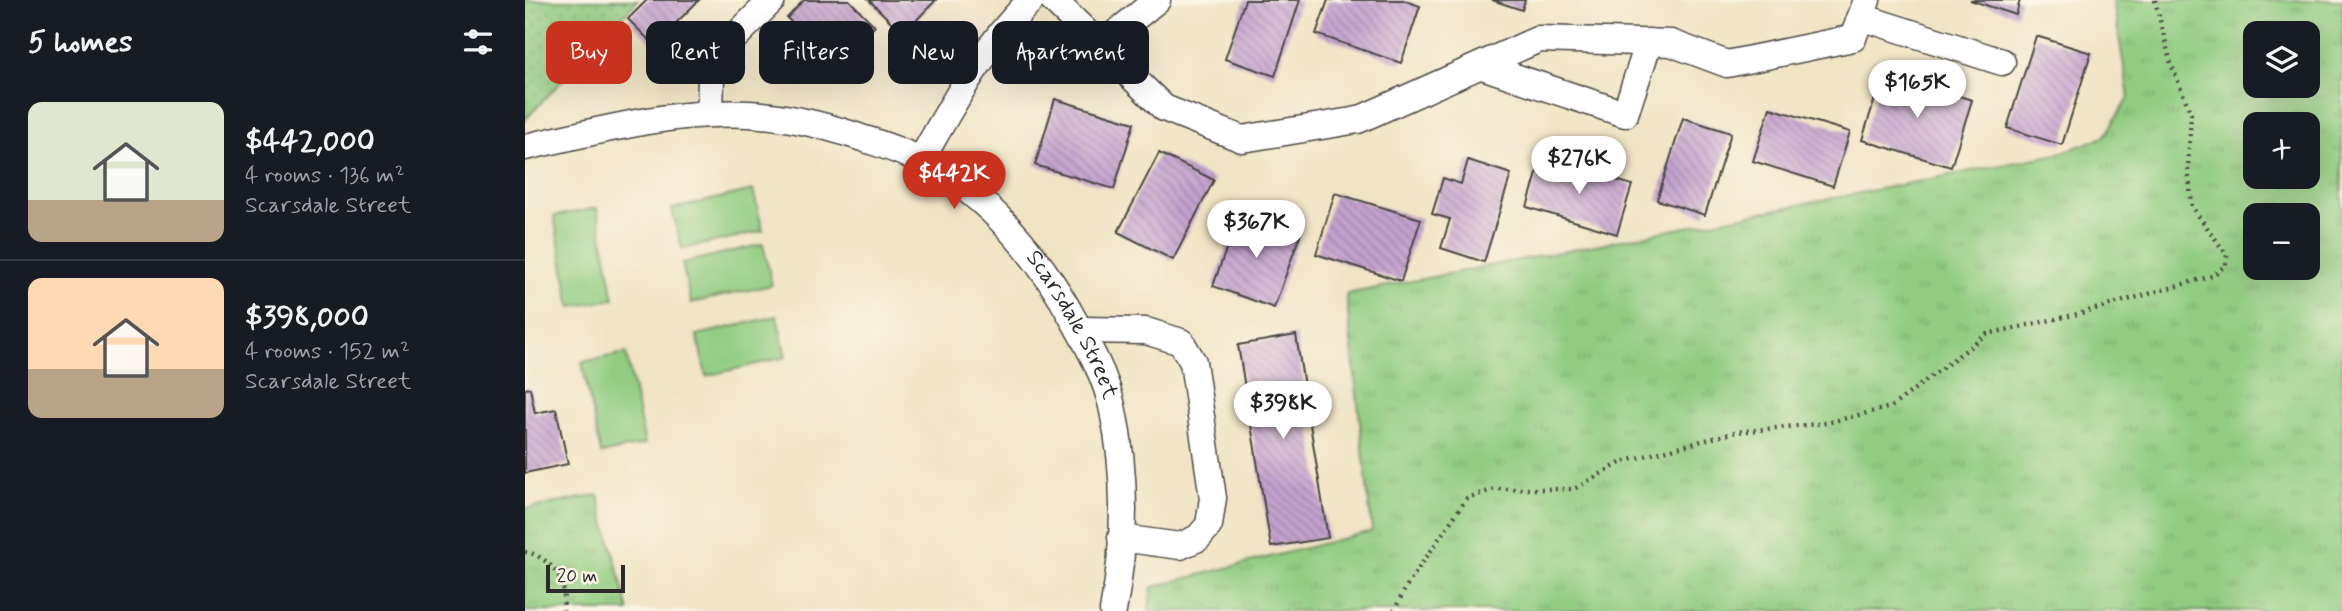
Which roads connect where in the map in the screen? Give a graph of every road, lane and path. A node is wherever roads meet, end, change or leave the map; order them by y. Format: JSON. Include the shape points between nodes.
{"nodes":[{"id":1,"x":772,"y":0,"type":"edge"},
{"id":2,"x":1031,"y":0,"type":"edge"},
{"id":3,"x":1053,"y":0,"type":"edge"},
{"id":4,"x":1157,"y":0,"type":"edge"},
{"id":5,"x":2155,"y":0,"type":"edge"},
{"id":6,"x":1864,"y":8,"type":"edge"},
{"id":7,"x":1074,"y":21,"type":"edge"},
{"id":8,"x":1131,"y":21,"type":"edge"},
{"id":9,"x":1649,"y":42,"type":"junction"},
{"id":10,"x":2002,"y":62,"type":"dead end"},
{"id":11,"x":1482,"y":66,"type":"junction"},
{"id":12,"x":1139,"y":84,"type":"edge"},
{"id":13,"x":710,"y":113,"type":"junction"},
{"id":14,"x":525,"y":147,"type":"edge"},
{"id":15,"x":921,"y":160,"type":"junction"},
{"id":16,"x":1080,"y":330,"type":"junction"},
{"id":17,"x":1121,"y":538,"type":"junction"},
{"id":18,"x":525,"y":552,"type":"edge"},
{"id":19,"x":563,"y":611,"type":"edge"},
{"id":20,"x":1113,"y":611,"type":"edge"},
{"id":21,"x":1394,"y":611,"type":"edge"}],
"edges":[{"from":1,"to":13,"type":"street","via":[[715,57]]},
{"from":2,"to":15,"type":"street","via":[[1002,29],[968,77]]},
{"from":3,"to":7,"type":"street"},
{"from":4,"to":8,"type":"street"},
{"from":5,"to":21,"type":"path","via":[[2171,64],[2191,114],[2188,168],[2192,206],[2227,255],[2226,265],[2212,276],[1987,334],[1891,407],[1826,423],[1736,432],[1622,462],[1574,489],[1495,489],[1467,498]]},
{"from":6,"to":9,"type":"street","via":[[1853,38],[1727,64],[1671,43]]},
{"from":6,"to":10,"type":"street"},
{"from":9,"to":11,"type":"street","via":[[1539,39]]},
{"from":9,"to":11,"type":"street","via":[[1625,114]]},
{"from":11,"to":12,"type":"street","via":[[1358,120],[1242,139],[1164,108]]},
{"from":13,"to":14,"type":"street","name":"Scarsdale Street","via":[[670,116]]},
{"from":13,"to":15,"type":"street","name":"Scarsdale Street","via":[[792,119]]},
{"from":15,"to":16,"type":"street","name":"Scarsdale Street","via":[[980,201],[1010,230],[1045,272]]},
{"from":16,"to":17,"type":"street","name":"Scarsdale Street","via":[[1101,368],[1112,405],[1124,488]]},
{"from":16,"to":17,"type":"street","via":[[1146,331],[1181,342],[1193,362],[1213,498],[1209,525],[1198,538],[1180,546]]},
{"from":17,"to":20,"type":"street","name":"Scarsdale Street"},
{"from":18,"to":19,"type":"path","via":[[535,553],[549,564],[563,587]]}]}
